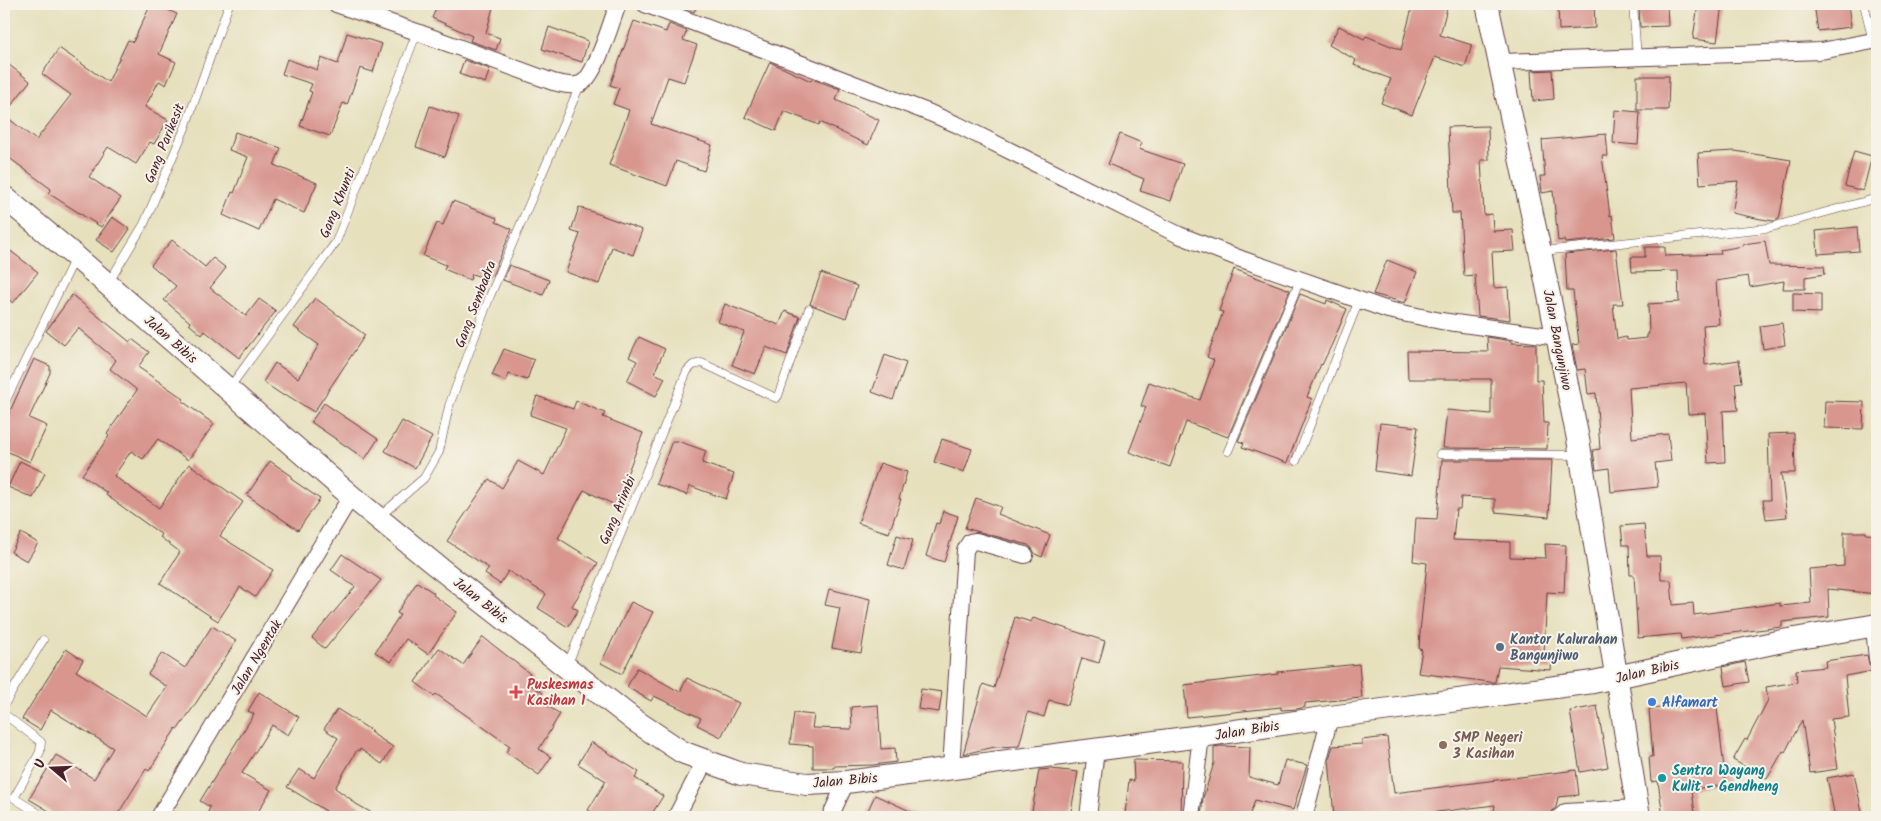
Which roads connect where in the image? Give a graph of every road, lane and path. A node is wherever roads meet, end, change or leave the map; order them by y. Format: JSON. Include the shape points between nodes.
{"nodes":[{"id":1,"x":229,"y":4,"type":"edge"},
{"id":2,"x":336,"y":4,"type":"edge"},
{"id":3,"x":618,"y":4,"type":"edge"},
{"id":4,"x":646,"y":4,"type":"edge"},
{"id":5,"x":1487,"y":4,"type":"edge"},
{"id":6,"x":1633,"y":4,"type":"edge"},
{"id":7,"x":1864,"y":4,"type":"edge"},
{"id":8,"x":417,"y":32,"type":"junction"},
{"id":9,"x":1875,"y":41,"type":"edge"},
{"id":10,"x":1637,"y":58,"type":"junction"},
{"id":11,"x":1500,"y":62,"type":"junction"},
{"id":12,"x":581,"y":84,"type":"junction"},
{"id":13,"x":4,"y":197,"type":"edge"},
{"id":14,"x":1870,"y":200,"type":"dead end"},
{"id":15,"x":1540,"y":251,"type":"junction"},
{"id":16,"x":76,"y":256,"type":"junction"},
{"id":17,"x":1300,"y":280,"type":"junction"},
{"id":18,"x":108,"y":284,"type":"junction"},
{"id":19,"x":1359,"y":300,"type":"junction"},
{"id":20,"x":809,"y":309,"type":"dead end"},
{"id":21,"x":1558,"y":337,"type":"junction"},
{"id":22,"x":229,"y":389,"type":"junction"},
{"id":23,"x":4,"y":404,"type":"edge"},
{"id":24,"x":1228,"y":451,"type":"dead end"},
{"id":25,"x":1440,"y":454,"type":"dead end"},
{"id":26,"x":1580,"y":455,"type":"junction"},
{"id":27,"x":1296,"y":461,"type":"dead end"},
{"id":28,"x":351,"y":496,"type":"junction"},
{"id":29,"x":378,"y":518,"type":"junction"},
{"id":30,"x":1025,"y":556,"type":"dead end"},
{"id":31,"x":1876,"y":626,"type":"edge"},
{"id":32,"x":43,"y":640,"type":"dead end"},
{"id":33,"x":1877,"y":659,"type":"edge"},
{"id":34,"x":566,"y":668,"type":"junction"},
{"id":35,"x":1616,"y":678,"type":"junction"},
{"id":36,"x":4,"y":705,"type":"edge"},
{"id":37,"x":4,"y":714,"type":"edge"},
{"id":38,"x":1330,"y":717,"type":"junction"},
{"id":39,"x":1201,"y":736,"type":"junction"},
{"id":40,"x":1096,"y":750,"type":"junction"},
{"id":41,"x":705,"y":761,"type":"junction"},
{"id":42,"x":951,"y":768,"type":"junction"},
{"id":43,"x":846,"y":782,"type":"junction"},
{"id":44,"x":1638,"y":813,"type":"edge"},
{"id":45,"x":44,"y":817,"type":"edge"},
{"id":46,"x":160,"y":817,"type":"edge"},
{"id":47,"x":676,"y":817,"type":"edge"},
{"id":48,"x":830,"y":817,"type":"edge"},
{"id":49,"x":1088,"y":817,"type":"edge"},
{"id":50,"x":1191,"y":817,"type":"edge"},
{"id":51,"x":1304,"y":817,"type":"edge"},
{"id":52,"x":1560,"y":817,"type":"edge"}],
"edges":[{"from":1,"to":18,"type":"lane","name":"Gang Parikesit","via":[[185,128],[144,224]]},
{"from":2,"to":8,"type":"street"},
{"from":3,"to":12,"type":"street","via":[[595,66]]},
{"from":4,"to":17,"type":"street","via":[[937,116],[1179,235]]},
{"from":5,"to":11,"type":"main road","name":"Jalan Bangunjiwo"},
{"from":6,"to":10,"type":"lane"},
{"from":7,"to":9,"type":"lane"},
{"from":8,"to":12,"type":"street","via":[[553,82],[568,86]]},
{"from":8,"to":22,"type":"lane","name":"Gang Khunti","via":[[336,242]]},
{"from":9,"to":10,"type":"street","via":[[1821,51]]},
{"from":10,"to":11,"type":"street"},
{"from":11,"to":15,"type":"main road","name":"Jalan Bangunjiwo"},
{"from":12,"to":29,"type":"lane","name":"Gang Sembadra","via":[[490,296],[448,406],[439,452],[424,478]]},
{"from":13,"to":16,"type":"main road","name":"Jalan Bibis"},
{"from":14,"to":15,"type":"lane","via":[[1768,228]]},
{"from":15,"to":21,"type":"main road","name":"Jalan Bangunjiwo"},
{"from":16,"to":18,"type":"main road","name":"Jalan Bibis"},
{"from":16,"to":23,"type":"lane"},
{"from":17,"to":19,"type":"street"},
{"from":17,"to":24,"type":"lane"},
{"from":18,"to":22,"type":"main road","name":"Jalan Bibis"},
{"from":19,"to":21,"type":"street","via":[[1441,321]]},
{"from":19,"to":27,"type":"lane"},
{"from":20,"to":34,"type":"lane","name":"Gang Arimbi","via":[[776,398],[702,363],[687,371]]},
{"from":21,"to":26,"type":"main road","name":"Jalan Bangunjiwo"},
{"from":22,"to":28,"type":"main road","name":"Jalan Bibis"},
{"from":25,"to":26,"type":"lane"},
{"from":26,"to":35,"type":"main road","name":"Jalan Bangunjiwo"},
{"from":28,"to":29,"type":"main road","name":"Jalan Bibis"},
{"from":28,"to":46,"type":"street","name":"Jalan Ngentak"},
{"from":29,"to":34,"type":"main road","name":"Jalan Bibis"},
{"from":30,"to":42,"type":"street","via":[[976,541],[970,542],[965,550]]},
{"from":31,"to":33,"type":"street"},
{"from":31,"to":35,"type":"main road","name":"Jalan Bibis","via":[[1782,641]]},
{"from":32,"to":36,"type":"lane"},
{"from":34,"to":41,"type":"main road","name":"Jalan Bibis","via":[[634,720],[682,752]]},
{"from":35,"to":38,"type":"main road","name":"Jalan Bibis"},
{"from":35,"to":44,"type":"main road","name":"Jalan Bangunjiwo"},
{"from":37,"to":45,"type":"lane","via":[[40,742],[40,752],[14,798]]},
{"from":38,"to":39,"type":"main road","name":"Jalan Bibis"},
{"from":38,"to":51,"type":"street"},
{"from":39,"to":40,"type":"main road","name":"Jalan Bibis"},
{"from":39,"to":50,"type":"street"},
{"from":40,"to":42,"type":"main road","name":"Jalan Bibis"},
{"from":40,"to":49,"type":"street"},
{"from":41,"to":43,"type":"main road","name":"Jalan Bibis","via":[[741,774],[807,784]]},
{"from":41,"to":47,"type":"street"},
{"from":42,"to":43,"type":"main road","name":"Jalan Bibis"},
{"from":43,"to":48,"type":"street"},
{"from":44,"to":52,"type":"street","via":[[1566,812]]}]}
